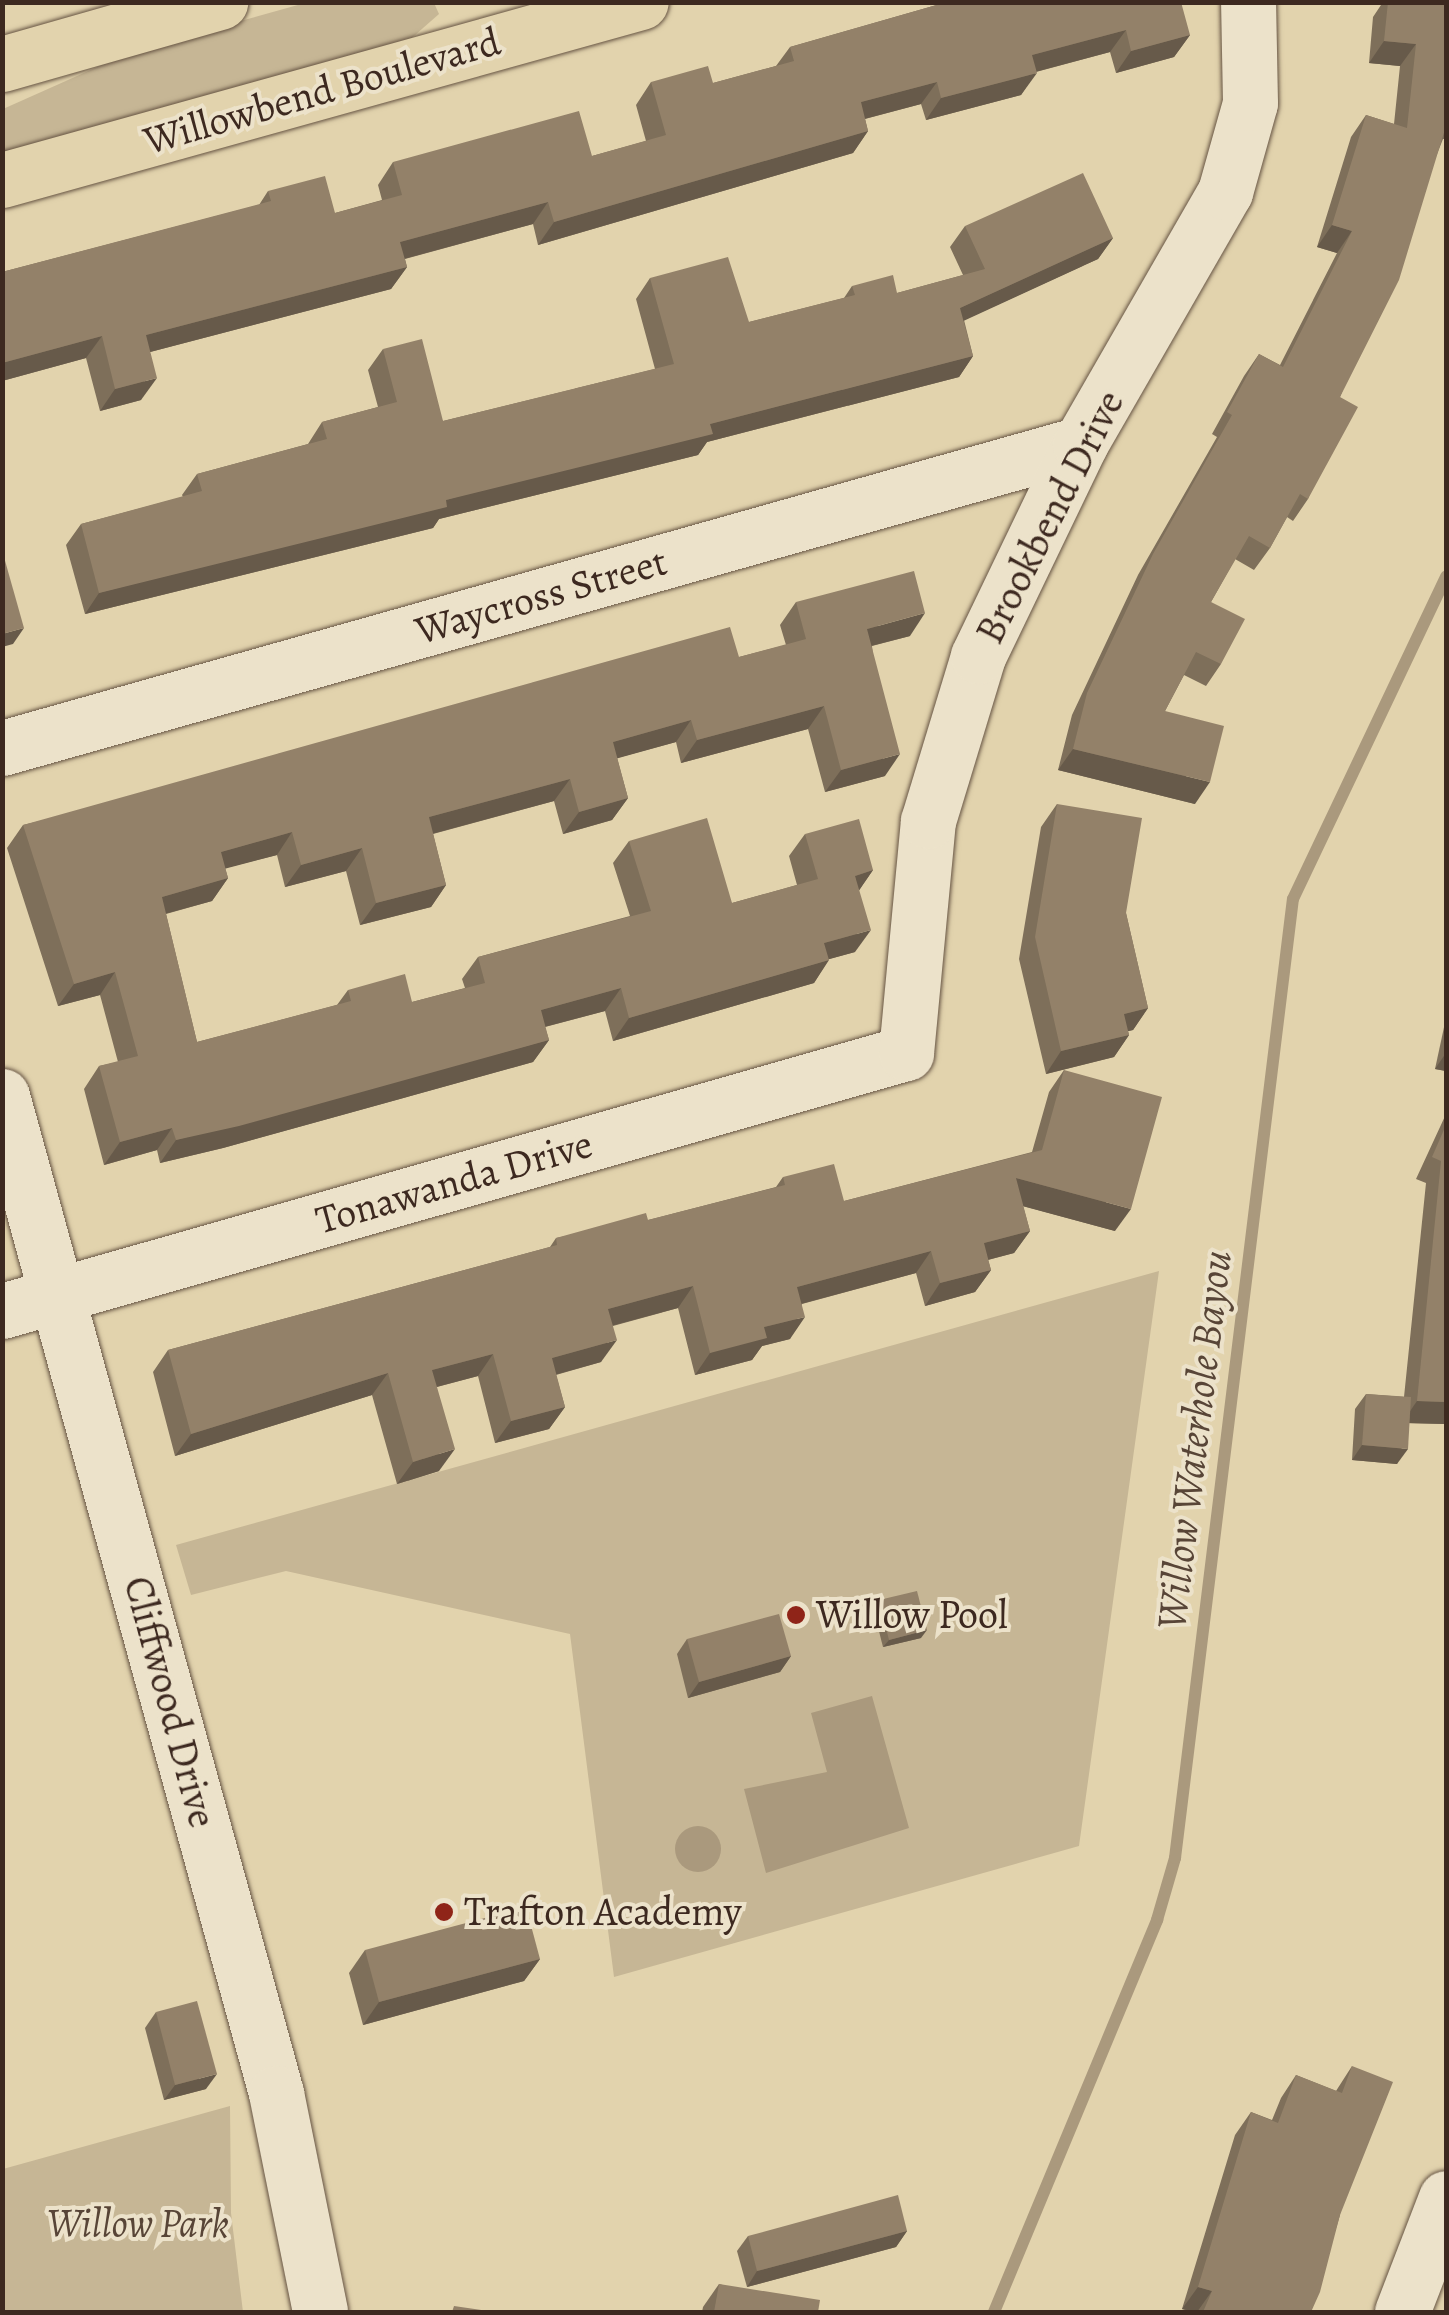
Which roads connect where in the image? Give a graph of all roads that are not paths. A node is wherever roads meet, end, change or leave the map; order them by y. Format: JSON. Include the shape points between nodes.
{"nodes":[{"id":1,"x":220,"y":2,"type":"edge"},
{"id":2,"x":641,"y":2,"type":"edge"},
{"id":3,"x":1248,"y":2,"type":"edge"},
{"id":4,"x":493,"y":22,"type":"edge"},
{"id":5,"x":96,"y":37,"type":"junction"},
{"id":6,"x":2,"y":64,"type":"edge"},
{"id":7,"x":2,"y":83,"type":"edge"},
{"id":8,"x":2,"y":180,"type":"edge"},
{"id":9,"x":1080,"y":444,"type":"junction"},
{"id":10,"x":2,"y":748,"type":"edge"},
{"id":11,"x":906,"y":1053,"type":"joint"},
{"id":12,"x":2,"y":1096,"type":"edge"},
{"id":13,"x":59,"y":1295,"type":"junction"},
{"id":14,"x":2,"y":1311,"type":"edge"},
{"id":15,"x":1444,"y":2216,"type":"edge"},
{"id":16,"x":320,"y":2312,"type":"edge"},
{"id":17,"x":1402,"y":2312,"type":"edge"}],
"edges":[{"from":1,"to":5,"type":"main road"},
{"from":2,"to":4,"type":"main road","name":"Willowbend Boulevard"},
{"from":3,"to":9,"type":"street","name":"Brookbend Drive","via":[[1250,102],[1225,192]]},
{"from":4,"to":8,"type":"main road","name":"Willowbend Boulevard"},
{"from":5,"to":6,"type":"main road"},
{"from":5,"to":7,"type":"main road"},
{"from":9,"to":10,"type":"street","name":"Waycross Street"},
{"from":9,"to":11,"type":"street","name":"Brookbend Drive","via":[[978,656],[928,821]]},
{"from":11,"to":13,"type":"street","name":"Tonawanda Drive"},
{"from":12,"to":13,"type":"street","name":"Cliffwood Drive"},
{"from":13,"to":14,"type":"street","name":"Tonawanda Drive"},
{"from":13,"to":16,"type":"street","name":"Cliffwood Drive","via":[[276,2093]]},
{"from":15,"to":17,"type":"street"}]}
